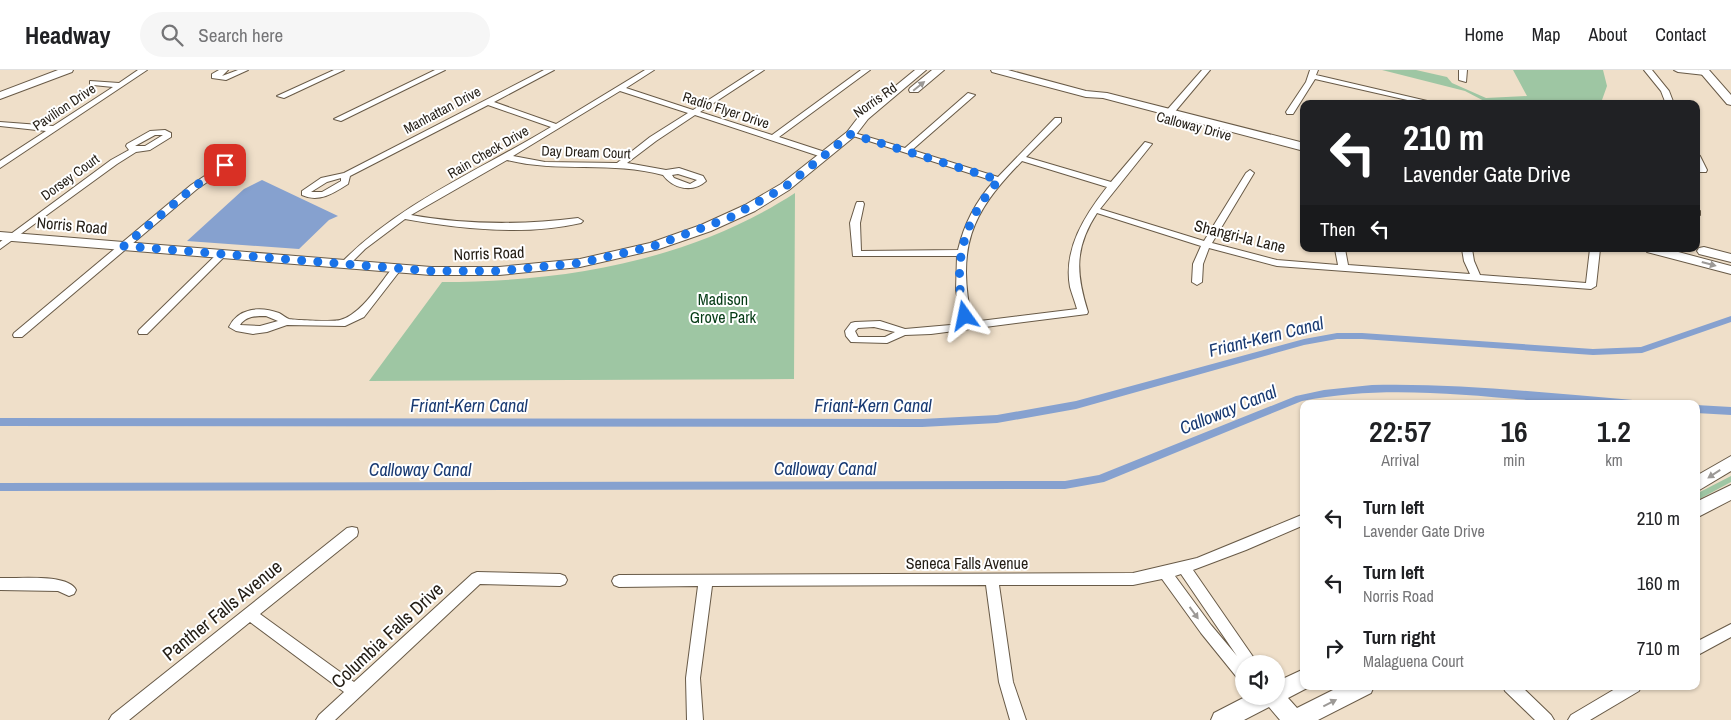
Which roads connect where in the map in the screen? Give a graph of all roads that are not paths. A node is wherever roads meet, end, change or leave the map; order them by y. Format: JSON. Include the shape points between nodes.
{"nodes":[{"id":1,"x":56,"y":70,"type":"edge"},
{"id":2,"x":68,"y":70,"type":"edge"},
{"id":3,"x":143,"y":70,"type":"edge"},
{"id":4,"x":224,"y":70,"type":"edge"},
{"id":5,"x":244,"y":70,"type":"edge"},
{"id":6,"x":340,"y":70,"type":"edge"},
{"id":7,"x":441,"y":70,"type":"edge"},
{"id":8,"x":550,"y":70,"type":"edge"},
{"id":9,"x":650,"y":70,"type":"edge"},
{"id":10,"x":760,"y":70,"type":"edge"},
{"id":11,"x":866,"y":70,"type":"edge"},
{"id":12,"x":921,"y":70,"type":"edge"},
{"id":13,"x":939,"y":70,"type":"edge"},
{"id":14,"x":996,"y":70,"type":"edge"},
{"id":15,"x":1206,"y":70,"type":"edge"},
{"id":16,"x":1462,"y":70,"type":"edge"},
{"id":17,"x":1648,"y":70,"type":"edge"},
{"id":18,"x":1678,"y":70,"type":"edge"},
{"id":19,"x":1717,"y":70,"type":"edge"},
{"id":20,"x":1704,"y":71,"type":"edge"},
{"id":21,"x":1313,"y":73,"type":"edge"},
{"id":22,"x":1463,"y":80,"type":"dead end"},
{"id":23,"x":93,"y":83,"type":"dead end"},
{"id":24,"x":120,"y":85,"type":"junction"},
{"id":25,"x":1731,"y":85,"type":"edge"},
{"id":26,"x":619,"y":88,"type":"junction"},
{"id":27,"x":1731,"y":89,"type":"edge"},
{"id":28,"x":0,"y":90,"type":"edge"},
{"id":29,"x":1086,"y":94,"type":"junction"},
{"id":30,"x":0,"y":96,"type":"edge"},
{"id":31,"x":281,"y":96,"type":"dead end"},
{"id":32,"x":971,"y":96,"type":"dead end"},
{"id":33,"x":1404,"y":100,"type":"edge"},
{"id":34,"x":1668,"y":100,"type":"edge"},
{"id":35,"x":487,"y":102,"type":"junction"},
{"id":36,"x":1104,"y":102,"type":"junction"},
{"id":37,"x":1731,"y":102,"type":"edge"},
{"id":38,"x":694,"y":112,"type":"junction"},
{"id":39,"x":1170,"y":112,"type":"junction"},
{"id":40,"x":1290,"y":112,"type":"dead end"},
{"id":41,"x":338,"y":119,"type":"dead end"},
{"id":42,"x":1058,"y":120,"type":"dead end"},
{"id":43,"x":0,"y":124,"type":"edge"},
{"id":44,"x":558,"y":127,"type":"junction"},
{"id":45,"x":55,"y":129,"type":"junction"},
{"id":46,"x":851,"y":134,"type":"junction"},
{"id":47,"x":773,"y":138,"type":"junction"},
{"id":48,"x":1148,"y":144,"type":"dead end"},
{"id":49,"x":1300,"y":146,"type":"edge"},
{"id":50,"x":134,"y":150,"type":"dead end"},
{"id":51,"x":906,"y":151,"type":"junction"},
{"id":52,"x":1300,"y":154,"type":"edge"},
{"id":53,"x":825,"y":155,"type":"junction"},
{"id":54,"x":506,"y":157,"type":"junction"},
{"id":55,"x":1021,"y":158,"type":"junction"},
{"id":56,"x":235,"y":159,"type":"dead end"},
{"id":57,"x":620,"y":164,"type":"junction"},
{"id":58,"x":1700,"y":164,"type":"edge"},
{"id":59,"x":0,"y":165,"type":"edge"},
{"id":60,"x":1703,"y":170,"type":"dead end"},
{"id":61,"x":1250,"y":173,"type":"dead end"},
{"id":62,"x":666,"y":174,"type":"dead end"},
{"id":63,"x":346,"y":175,"type":"dead end"},
{"id":64,"x":999,"y":180,"type":"junction"},
{"id":65,"x":1114,"y":186,"type":"junction"},
{"id":66,"x":860,"y":204,"type":"dead end"},
{"id":67,"x":1095,"y":210,"type":"junction"},
{"id":68,"x":404,"y":216,"type":"junction"},
{"id":69,"x":578,"y":221,"type":"dead end"},
{"id":70,"x":6,"y":237,"type":"edge"},
{"id":71,"x":1206,"y":245,"type":"junction"},
{"id":72,"x":0,"y":246,"type":"edge"},
{"id":73,"x":124,"y":246,"type":"junction"},
{"id":74,"x":1700,"y":250,"type":"edge"},
{"id":75,"x":1341,"y":252,"type":"edge"},
{"id":76,"x":1468,"y":252,"type":"edge"},
{"id":77,"x":1595,"y":252,"type":"edge"},
{"id":78,"x":1663,"y":252,"type":"edge"},
{"id":79,"x":222,"y":254,"type":"junction"},
{"id":80,"x":960,"y":254,"type":"junction"},
{"id":81,"x":1731,"y":258,"type":"edge"},
{"id":82,"x":345,"y":264,"type":"junction"},
{"id":83,"x":397,"y":268,"type":"junction"},
{"id":84,"x":1344,"y":269,"type":"junction"},
{"id":85,"x":1731,"y":270,"type":"edge"},
{"id":86,"x":1476,"y":278,"type":"junction"},
{"id":87,"x":1197,"y":282,"type":"dead end"},
{"id":88,"x":286,"y":322,"type":"dead end"},
{"id":89,"x":968,"y":326,"type":"junction"},
{"id":90,"x":143,"y":332,"type":"dead end"},
{"id":91,"x":904,"y":332,"type":"dead end"},
{"id":92,"x":18,"y":334,"type":"dead end"},
{"id":93,"x":1731,"y":462,"type":"edge"},
{"id":94,"x":1700,"y":481,"type":"edge"},
{"id":95,"x":1731,"y":492,"type":"edge"},
{"id":96,"x":1700,"y":509,"type":"edge"},
{"id":97,"x":1300,"y":520,"type":"edge"},
{"id":98,"x":352,"y":532,"type":"dead end"},
{"id":99,"x":1184,"y":568,"type":"junction"},
{"id":100,"x":1166,"y":573,"type":"junction"},
{"id":101,"x":560,"y":580,"type":"dead end"},
{"id":102,"x":619,"y":581,"type":"dead end"},
{"id":103,"x":706,"y":581,"type":"junction"},
{"id":104,"x":992,"y":581,"type":"junction"},
{"id":105,"x":0,"y":584,"type":"edge"},
{"id":106,"x":69,"y":590,"type":"dead end"},
{"id":107,"x":249,"y":614,"type":"junction"},
{"id":108,"x":1731,"y":630,"type":"edge"},
{"id":109,"x":1700,"y":648,"type":"edge"},
{"id":110,"x":1245,"y":655,"type":"edge"},
{"id":111,"x":1235,"y":664,"type":"edge"},
{"id":112,"x":1300,"y":681,"type":"edge"},
{"id":113,"x":1285,"y":688,"type":"edge"},
{"id":114,"x":1355,"y":690,"type":"edge"},
{"id":115,"x":1514,"y":690,"type":"edge"},
{"id":116,"x":1627,"y":690,"type":"edge"},
{"id":117,"x":355,"y":691,"type":"junction"},
{"id":118,"x":1251,"y":705,"type":"edge"},
{"id":119,"x":1282,"y":705,"type":"edge"},
{"id":120,"x":118,"y":720,"type":"edge"},
{"id":121,"x":324,"y":720,"type":"edge"},
{"id":122,"x":694,"y":720,"type":"edge"},
{"id":123,"x":1018,"y":720,"type":"edge"},
{"id":124,"x":1222,"y":720,"type":"edge"},
{"id":125,"x":1295,"y":720,"type":"edge"},
{"id":126,"x":1546,"y":720,"type":"edge"},
{"id":127,"x":1576,"y":720,"type":"edge"}],
"edges":[{"from":1,"to":28,"type":"street"},
{"from":2,"to":30,"type":"street"},
{"from":3,"to":24,"type":"street","name":"Pavilion Drive"},
{"from":4,"to":5,"type":"street","via":[[215,76],[225,78]]},
{"from":6,"to":31,"type":"street"},
{"from":7,"to":41,"type":"street"},
{"from":8,"to":35,"type":"street","name":"Manhattan Drive"},
{"from":9,"to":26,"type":"street","name":"Rain Check Drive"},
{"from":10,"to":38,"type":"street"},
{"from":11,"to":47,"type":"street"},
{"from":12,"to":46,"type":"street","name":"Norris Road","via":[[864,117]]},
{"from":46,"to":13,"type":"street","name":"Norris Rd","one_way":true,"via":[[877,120]]},
{"from":14,"to":29,"type":"street","name":"Calloway Drive"},
{"from":15,"to":39,"type":"street"},
{"from":16,"to":22,"type":"street"},
{"from":17,"to":34,"type":"street"},
{"from":18,"to":20,"type":"street"},
{"from":19,"to":25,"type":"street"},
{"from":20,"to":27,"type":"street"},
{"from":20,"to":37,"type":"street"},
{"from":21,"to":33,"type":"street"},
{"from":21,"to":40,"type":"street"},
{"from":23,"to":24,"type":"street"},
{"from":24,"to":45,"type":"street","name":"Pavilion Drive"},
{"from":26,"to":38,"type":"street","name":"Radio Flyer Drive"},
{"from":26,"to":44,"type":"street","name":"Rain Check Drive"},
{"from":29,"to":36,"type":"street","name":"Calloway Drive"},
{"from":29,"to":39,"type":"street","name":"Calloway Drive","via":[[1103,95]]},
{"from":32,"to":51,"type":"street"},
{"from":35,"to":44,"type":"street"},
{"from":35,"to":63,"type":"street","name":"Manhattan Drive"},
{"from":36,"to":39,"type":"street"},
{"from":36,"to":52,"type":"street","name":"Calloway Drive"},
{"from":38,"to":47,"type":"street","name":"Radio Flyer Drive"},
{"from":38,"to":57,"type":"street"},
{"from":39,"to":49,"type":"street","name":"Calloway Drive"},
{"from":42,"to":55,"type":"street"},
{"from":43,"to":45,"type":"street"},
{"from":44,"to":54,"type":"street","name":"Rain Check Drive"},
{"from":45,"to":59,"type":"street","name":"Pavilion Drive"},
{"from":46,"to":51,"type":"street"},
{"from":46,"to":53,"type":"street","name":"Norris Road"},
{"from":47,"to":53,"type":"street","name":"Radio Flyer Drive"},
{"from":48,"to":65,"type":"street"},
{"from":50,"to":70,"type":"street","name":"Dorsey Court"},
{"from":51,"to":64,"type":"street"},
{"from":53,"to":83,"type":"street","name":"Norris Road","via":[[785,187],[744,211],[683,236],[632,252],[526,270],[460,272]]},
{"from":54,"to":57,"type":"street","name":"Day Dream Court","via":[[542,164]]},
{"from":54,"to":68,"type":"street","name":"Rain Check Drive"},
{"from":55,"to":64,"type":"street"},
{"from":55,"to":65,"type":"street"},
{"from":56,"to":73,"type":"street","via":[[194,187]]},
{"from":57,"to":62,"type":"street","name":"Day Dream Court"},
{"from":58,"to":60,"type":"street"},
{"from":61,"to":71,"type":"street"},
{"from":64,"to":80,"type":"street","via":[[979,205]]},
{"from":65,"to":67,"type":"street"},
{"from":66,"to":80,"type":"street","via":[[855,223],[856,254]]},
{"from":67,"to":71,"type":"street","name":"Shangri-la Lane"},
{"from":67,"to":89,"type":"street","via":[[1082,228],[1072,265],[1083,312]]},
{"from":68,"to":69,"type":"street","via":[[493,228]]},
{"from":68,"to":82,"type":"street","name":"Rain Check Drive","via":[[373,236]]},
{"from":70,"to":72,"type":"street","name":"Dorsey Court"},
{"from":70,"to":73,"type":"street","name":"Norris Road"},
{"from":71,"to":84,"type":"street","name":"Shangri-la Lane","via":[[1278,263]]},
{"from":71,"to":87,"type":"street","via":[[1198,264]]},
{"from":73,"to":79,"type":"street","name":"Norris Road"},
{"from":73,"to":92,"type":"street"},
{"from":74,"to":81,"type":"street"},
{"from":75,"to":84,"type":"street"},
{"from":76,"to":86,"type":"street"},
{"from":77,"to":86,"type":"street","name":"Shangri-la Lane","via":[[1590,286]]},
{"from":78,"to":85,"type":"street","one_way":true},
{"from":79,"to":82,"type":"street","name":"Norris Road"},
{"from":79,"to":90,"type":"street"},
{"from":80,"to":89,"type":"street","via":[[960,289]]},
{"from":82,"to":83,"type":"street","name":"Norris Road"},
{"from":83,"to":88,"type":"street","via":[[360,315],[341,324]]},
{"from":84,"to":86,"type":"street","name":"Shangri-la Lane"},
{"from":89,"to":91,"type":"street"},
{"from":93,"to":94,"type":"street","one_way":true},
{"from":95,"to":96,"type":"street"},
{"from":97,"to":99,"type":"street","name":"Seneca Falls Avenue"},
{"from":98,"to":107,"type":"street","name":"Panther Falls Avenue"},
{"from":99,"to":100,"type":"street","name":"Seneca Falls Avenue"},
{"from":99,"to":110,"type":"street"},
{"from":100,"to":104,"type":"street","name":"Seneca Falls Avenue","via":[[1133,579]]},
{"from":100,"to":111,"type":"street","one_way":true},
{"from":101,"to":117,"type":"street","name":"Columbia Falls Drive","via":[[477,578]]},
{"from":102,"to":103,"type":"street","name":"Seneca Falls Avenue"},
{"from":103,"to":104,"type":"street","name":"Seneca Falls Avenue"},
{"from":103,"to":122,"type":"street","via":[[693,678]]},
{"from":104,"to":123,"type":"street","via":[[1006,682]]},
{"from":105,"to":106,"type":"street","via":[[60,585]]},
{"from":107,"to":117,"type":"street"},
{"from":107,"to":120,"type":"street","name":"Panther Falls Avenue"},
{"from":108,"to":109,"type":"street"},
{"from":112,"to":113,"type":"street"},
{"from":125,"to":114,"type":"street","one_way":true},
{"from":115,"to":126,"type":"street"},
{"from":116,"to":127,"type":"street"},
{"from":117,"to":121,"type":"street","name":"Columbia Falls Drive"},
{"from":118,"to":124,"type":"street"},
{"from":119,"to":125,"type":"street"}]}
